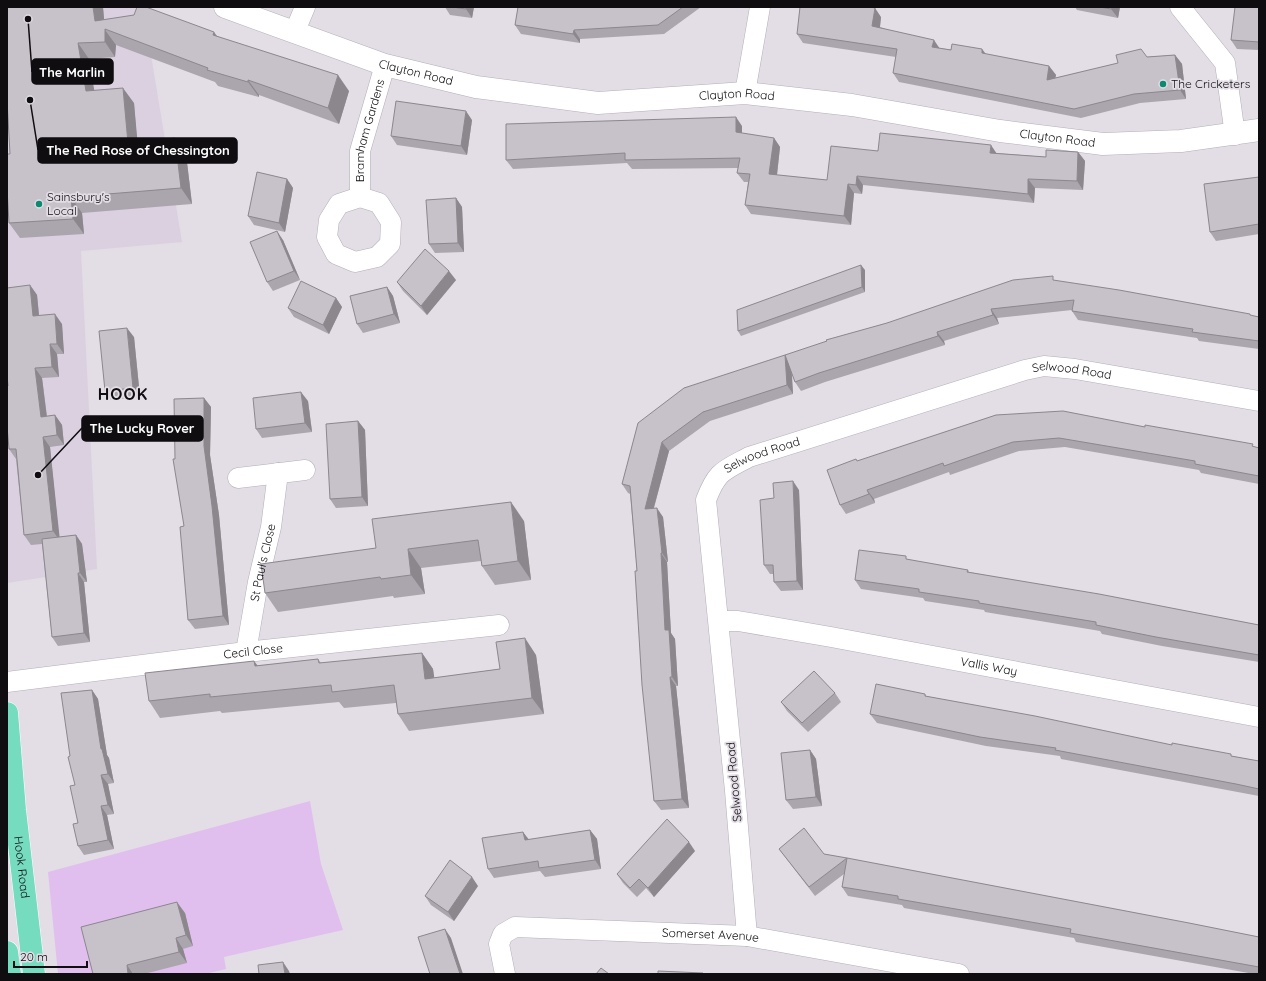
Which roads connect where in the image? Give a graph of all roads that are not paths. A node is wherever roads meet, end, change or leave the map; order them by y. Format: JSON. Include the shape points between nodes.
{"nodes":[{"id":1,"x":225,"y":7,"type":"edge"},
{"id":2,"x":305,"y":7,"type":"edge"},
{"id":3,"x":760,"y":7,"type":"edge"},
{"id":4,"x":1180,"y":7,"type":"edge"},
{"id":5,"x":295,"y":31,"type":"junction"},
{"id":6,"x":385,"y":65,"type":"junction"},
{"id":7,"x":745,"y":93,"type":"junction"},
{"id":8,"x":1259,"y":130,"type":"edge"},
{"id":9,"x":1235,"y":135,"type":"junction"},
{"id":10,"x":360,"y":197,"type":"dead end"},
{"id":11,"x":1259,"y":401,"type":"edge"},
{"id":12,"x":306,"y":470,"type":"dead end"},
{"id":13,"x":278,"y":473,"type":"junction"},
{"id":14,"x":238,"y":478,"type":"dead end"},
{"id":15,"x":719,"y":621,"type":"junction"},
{"id":16,"x":499,"y":625,"type":"dead end"},
{"id":17,"x":246,"y":652,"type":"junction"},
{"id":18,"x":7,"y":682,"type":"edge"},
{"id":19,"x":7,"y":713,"type":"edge"},
{"id":20,"x":1259,"y":717,"type":"edge"},
{"id":21,"x":747,"y":936,"type":"junction"},
{"id":22,"x":7,"y":952,"type":"edge"},
{"id":23,"x":10,"y":974,"type":"edge"},
{"id":24,"x":34,"y":974,"type":"edge"},
{"id":25,"x":505,"y":974,"type":"edge"},
{"id":26,"x":959,"y":974,"type":"edge"}],
"edges":[{"from":1,"to":5,"type":"street","name":"Clayton Road"},
{"from":2,"to":5,"type":"street"},
{"from":3,"to":7,"type":"street"},
{"from":4,"to":9,"type":"street","via":[[1225,63]]},
{"from":5,"to":6,"type":"street","name":"Clayton Road"},
{"from":6,"to":7,"type":"street","name":"Clayton Road","via":[[476,86],[598,103]]},
{"from":6,"to":10,"type":"street","name":"Bramham Gardens","via":[[360,151]]},
{"from":7,"to":9,"type":"street","name":"Clayton Road","via":[[852,105],[1000,131],[1103,144],[1182,141]]},
{"from":8,"to":9,"type":"street","name":"Clayton Road"},
{"from":11,"to":15,"type":"street","name":"Selwood Road","via":[[1075,369],[1044,366],[1017,372],[749,457],[721,472],[713,482],[706,500]]},
{"from":12,"to":13,"type":"street"},
{"from":13,"to":14,"type":"street"},
{"from":13,"to":17,"type":"street","name":"St Paul's Close","via":[[271,527]]},
{"from":15,"to":20,"type":"street","name":"Vallis Way","via":[[738,621],[823,636]]},
{"from":15,"to":21,"type":"street","name":"Selwood Road"},
{"from":16,"to":17,"type":"street","name":"Cecil Close"},
{"from":17,"to":18,"type":"street","name":"Cecil Close"},
{"from":19,"to":24,"type":"highway","name":"Hook Road","via":[[15,810]]},
{"from":21,"to":25,"type":"street","name":"Somerset Avenue","via":[[515,927],[502,934],[499,944]]},
{"from":21,"to":26,"type":"street","name":"Somerset Avenue"},
{"from":22,"to":23,"type":"highway"}]}
